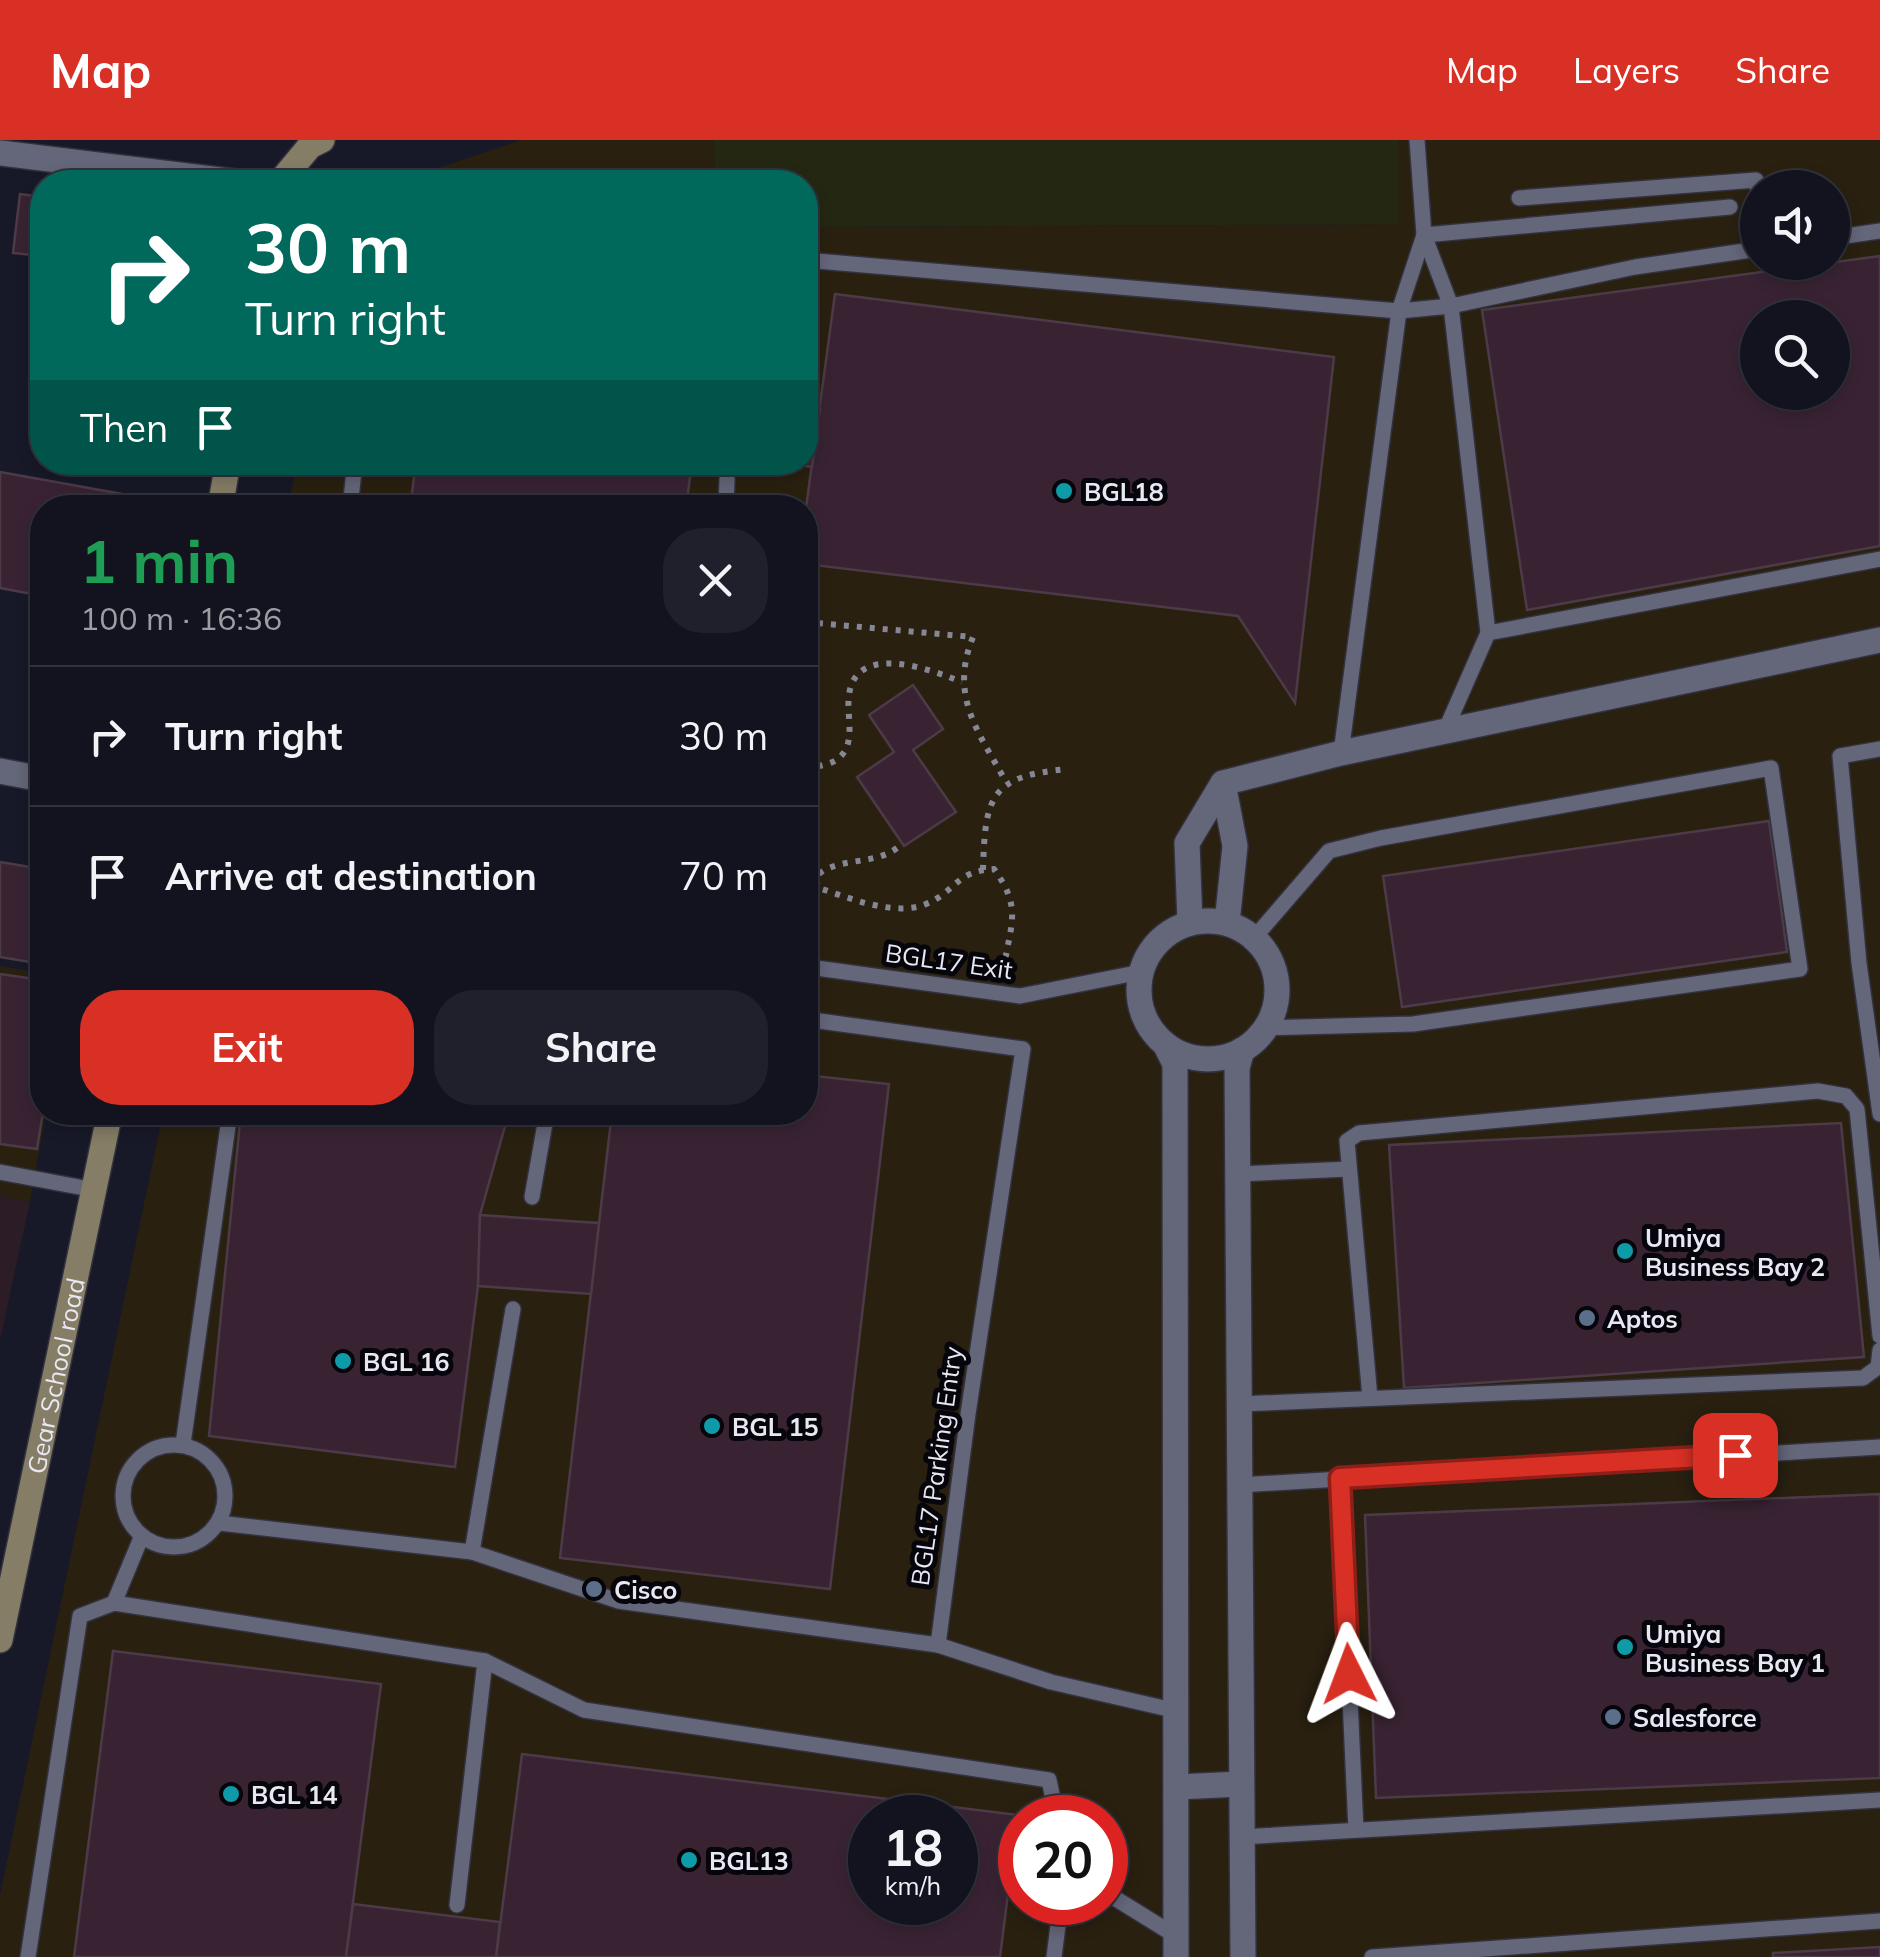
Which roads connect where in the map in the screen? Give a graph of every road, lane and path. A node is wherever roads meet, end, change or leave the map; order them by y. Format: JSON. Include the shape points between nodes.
{"nodes":[{"id":1,"x":322,"y":140,"type":"edge"},
{"id":2,"x":1417,"y":140,"type":"edge"},
{"id":3,"x":0,"y":154,"type":"edge"},
{"id":4,"x":135,"y":170,"type":"edge"},
{"id":5,"x":290,"y":170,"type":"edge"},
{"id":6,"x":1740,"y":181,"type":"edge"},
{"id":7,"x":1519,"y":198,"type":"dead end"},
{"id":8,"x":1730,"y":207,"type":"dead end"},
{"id":9,"x":1880,"y":231,"type":"edge"},
{"id":10,"x":1424,"y":235,"type":"junction"},
{"id":11,"x":1850,"y":235,"type":"edge"},
{"id":12,"x":1740,"y":252,"type":"edge"},
{"id":13,"x":818,"y":261,"type":"edge"},
{"id":14,"x":1450,"y":306,"type":"junction"},
{"id":15,"x":1399,"y":311,"type":"junction"},
{"id":16,"x":727,"y":479,"type":"dead end"},
{"id":17,"x":726,"y":495,"type":"edge"},
{"id":18,"x":1880,"y":559,"type":"edge"},
{"id":19,"x":818,"y":623,"type":"edge"},
{"id":20,"x":1488,"y":633,"type":"junction"},
{"id":21,"x":1880,"y":640,"type":"edge"},
{"id":22,"x":962,"y":682,"type":"junction"},
{"id":23,"x":1445,"y":731,"type":"junction"},
{"id":24,"x":1880,"y":749,"type":"edge"},
{"id":25,"x":1340,"y":753,"type":"junction"},
{"id":26,"x":818,"y":765,"type":"edge"},
{"id":27,"x":1068,"y":769,"type":"dead end"},
{"id":28,"x":0,"y":771,"type":"edge"},
{"id":29,"x":30,"y":776,"type":"edge"},
{"id":30,"x":1006,"y":782,"type":"junction"},
{"id":31,"x":1223,"y":783,"type":"junction"},
{"id":32,"x":897,"y":848,"type":"dead end"},
{"id":33,"x":983,"y":870,"type":"junction"},
{"id":34,"x":818,"y":875,"type":"edge"},
{"id":35,"x":818,"y":886,"type":"edge"},
{"id":36,"x":1190,"y":923,"type":"junction"},
{"id":37,"x":1227,"y":923,"type":"junction"},
{"id":38,"x":1254,"y":938,"type":"junction"},
{"id":39,"x":818,"y":968,"type":"edge"},
{"id":40,"x":1141,"y":972,"type":"junction"},
{"id":41,"x":1000,"y":993,"type":"junction"},
{"id":42,"x":818,"y":1021,"type":"edge"},
{"id":43,"x":1265,"y":1028,"type":"junction"},
{"id":44,"x":1165,"y":1044,"type":"junction"},
{"id":45,"x":1242,"y":1050,"type":"junction"},
{"id":46,"x":1880,"y":1114,"type":"edge"},
{"id":47,"x":108,"y":1125,"type":"edge"},
{"id":48,"x":228,"y":1125,"type":"edge"},
{"id":49,"x":544,"y":1125,"type":"edge"},
{"id":50,"x":1350,"y":1169,"type":"junction"},
{"id":51,"x":0,"y":1172,"type":"edge"},
{"id":52,"x":1237,"y":1174,"type":"junction"},
{"id":53,"x":95,"y":1190,"type":"junction"},
{"id":54,"x":532,"y":1198,"type":"dead end"},
{"id":55,"x":513,"y":1309,"type":"dead end"},
{"id":56,"x":1880,"y":1336,"type":"edge"},
{"id":57,"x":1880,"y":1350,"type":"edge"},
{"id":58,"x":1370,"y":1398,"type":"junction"},
{"id":59,"x":1239,"y":1404,"type":"junction"},
{"id":60,"x":183,"y":1444,"type":"junction"},
{"id":61,"x":1880,"y":1447,"type":"edge"},
{"id":62,"x":1340,"y":1478,"type":"junction"},
{"id":63,"x":1239,"y":1485,"type":"junction"},
{"id":64,"x":220,"y":1524,"type":"junction"},
{"id":65,"x":142,"y":1538,"type":"junction"},
{"id":66,"x":472,"y":1552,"type":"junction"},
{"id":67,"x":114,"y":1603,"type":"junction"},
{"id":68,"x":0,"y":1640,"type":"edge"},
{"id":69,"x":938,"y":1645,"type":"junction"},
{"id":70,"x":485,"y":1661,"type":"junction"},
{"id":71,"x":1177,"y":1711,"type":"junction"},
{"id":72,"x":1241,"y":1784,"type":"junction"},
{"id":73,"x":1177,"y":1787,"type":"junction"},
{"id":74,"x":1052,"y":1795,"type":"edge"},
{"id":75,"x":1880,"y":1800,"type":"edge"},
{"id":76,"x":1356,"y":1830,"type":"junction"},
{"id":77,"x":1242,"y":1837,"type":"junction"},
{"id":78,"x":457,"y":1905,"type":"dead end"},
{"id":79,"x":1128,"y":1909,"type":"edge"},
{"id":80,"x":1880,"y":1921,"type":"edge"},
{"id":81,"x":1058,"y":1925,"type":"edge"},
{"id":82,"x":1176,"y":1946,"type":"edge"},
{"id":83,"x":28,"y":1957,"type":"edge"},
{"id":84,"x":1054,"y":1957,"type":"edge"},
{"id":85,"x":1243,"y":1957,"type":"edge"},
{"id":86,"x":1372,"y":1957,"type":"edge"}],
"edges":[{"from":1,"to":5,"type":"main road"},
{"from":2,"to":10,"type":"lane"},
{"from":3,"to":4,"type":"street"},
{"from":6,"to":7,"type":"lane"},
{"from":8,"to":10,"type":"lane"},
{"from":9,"to":11,"type":"lane"},
{"from":10,"to":14,"type":"lane"},
{"from":10,"to":15,"type":"lane"},
{"from":12,"to":14,"type":"lane"},
{"from":13,"to":15,"type":"lane"},
{"from":14,"to":15,"type":"lane"},
{"from":14,"to":20,"type":"lane"},
{"from":15,"to":25,"type":"lane"},
{"from":16,"to":17,"type":"lane"},
{"from":18,"to":20,"type":"lane"},
{"from":19,"to":22,"type":"path","via":[[973,637]]},
{"from":20,"to":23,"type":"lane"},
{"from":21,"to":23,"type":"street"},
{"from":22,"to":26,"type":"path","via":[[919,665],[872,664],[849,691],[844,754]]},
{"from":22,"to":30,"type":"path","via":[[968,711]]},
{"from":23,"to":25,"type":"street"},
{"from":24,"to":46,"type":"lane","via":[[1840,756]]},
{"from":25,"to":31,"type":"street"},
{"from":27,"to":30,"type":"path"},
{"from":28,"to":29,"type":"street"},
{"from":30,"to":33,"type":"path","via":[[991,803]]},
{"from":31,"to":36,"type":"street","via":[[1186,843]]},
{"from":31,"to":37,"type":"street","via":[[1235,846]]},
{"from":32,"to":34,"type":"path"},
{"from":33,"to":35,"type":"path","via":[[973,870],[927,904],[900,908]]},
{"from":33,"to":41,"type":"path","via":[[994,869],[1012,894]]},
{"from":36,"to":37,"type":"street"},
{"from":36,"to":40,"type":"street","via":[[1158,941]]},
{"from":37,"to":38,"type":"street"},
{"from":38,"to":43,"type":"street","via":[[1276,977]]},
{"from":38,"to":43,"type":"lane","via":[[1329,851],[1772,768],[1800,969],[1413,1024]]},
{"from":39,"to":41,"type":"lane","name":"BGL17 Exit"},
{"from":40,"to":41,"type":"lane","name":"BGL17 Exit","via":[[1020,996]]},
{"from":40,"to":44,"type":"street","via":[[1142,1010]]},
{"from":42,"to":69,"type":"lane","name":"BGL17 Parking Entry","via":[[1023,1049]]},
{"from":43,"to":45,"type":"street"},
{"from":44,"to":45,"type":"street","via":[[1210,1058]]},
{"from":44,"to":71,"type":"street","via":[[1176,1064]]},
{"from":45,"to":52,"type":"street","via":[[1236,1068]]},
{"from":47,"to":53,"type":"main road","name":"Gear School road"},
{"from":48,"to":60,"type":"lane"},
{"from":49,"to":54,"type":"lane"},
{"from":50,"to":52,"type":"lane"},
{"from":50,"to":56,"type":"lane","via":[[1347,1141],[1360,1132],[1818,1091],[1846,1096],[1857,1109]]},
{"from":50,"to":58,"type":"lane"},
{"from":51,"to":53,"type":"lane"},
{"from":52,"to":59,"type":"street"},
{"from":53,"to":68,"type":"main road","name":"Gear School road"},
{"from":55,"to":66,"type":"lane"},
{"from":57,"to":58,"type":"lane","via":[[1878,1367],[1863,1378]]},
{"from":58,"to":59,"type":"lane"},
{"from":59,"to":63,"type":"street"},
{"from":60,"to":64,"type":"lane","via":[[199,1450],[222,1475]]},
{"from":60,"to":65,"type":"lane","via":[[151,1450],[127,1474],[124,1508]]},
{"from":61,"to":62,"type":"lane"},
{"from":62,"to":63,"type":"lane"},
{"from":62,"to":76,"type":"lane"},
{"from":63,"to":72,"type":"street"},
{"from":64,"to":65,"type":"lane","via":[[176,1548]]},
{"from":64,"to":66,"type":"lane"},
{"from":65,"to":67,"type":"lane"},
{"from":66,"to":69,"type":"lane","via":[[618,1601]]},
{"from":67,"to":70,"type":"lane"},
{"from":67,"to":83,"type":"lane","via":[[80,1616]]},
{"from":69,"to":71,"type":"lane","via":[[1051,1682]]},
{"from":70,"to":74,"type":"lane","via":[[584,1710],[1049,1780]]},
{"from":70,"to":78,"type":"lane"},
{"from":71,"to":73,"type":"street"},
{"from":72,"to":73,"type":"street"},
{"from":72,"to":77,"type":"street"},
{"from":73,"to":82,"type":"street"},
{"from":75,"to":76,"type":"lane"},
{"from":76,"to":77,"type":"lane"},
{"from":77,"to":85,"type":"street"},
{"from":79,"to":82,"type":"lane"},
{"from":80,"to":86,"type":"lane"},
{"from":81,"to":84,"type":"lane"}]}
